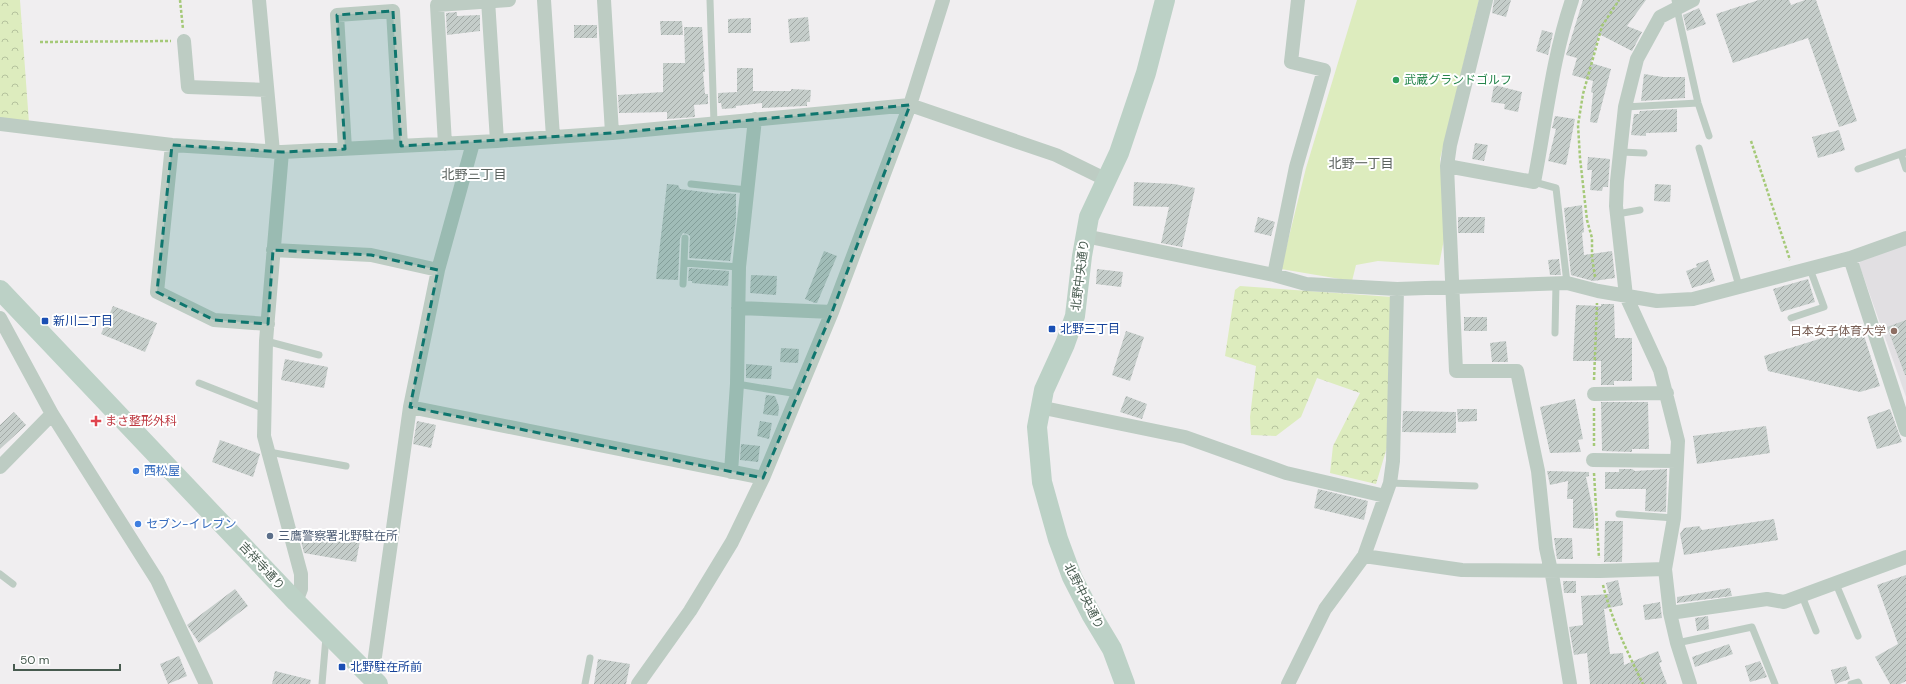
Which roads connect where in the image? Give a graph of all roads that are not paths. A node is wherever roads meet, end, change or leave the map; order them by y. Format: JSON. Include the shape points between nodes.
{"nodes":[{"id":1,"x":259,"y":0,"type":"edge"},
{"id":2,"x":509,"y":0,"type":"edge"},
{"id":3,"x":544,"y":0,"type":"edge"},
{"id":4,"x":604,"y":0,"type":"edge"},
{"id":5,"x":710,"y":0,"type":"edge"},
{"id":6,"x":943,"y":0,"type":"edge"},
{"id":7,"x":1165,"y":0,"type":"edge"},
{"id":8,"x":1298,"y":0,"type":"edge"},
{"id":9,"x":1486,"y":0,"type":"edge"},
{"id":10,"x":1572,"y":0,"type":"edge"},
{"id":11,"x":1693,"y":0,"type":"edge"},
{"id":12,"x":488,"y":1,"type":"edge"},
{"id":13,"x":1676,"y":4,"type":"edge"},
{"id":14,"x":184,"y":41,"type":"road end"},
{"id":15,"x":266,"y":90,"type":"junction"},
{"id":16,"x":1698,"y":103,"type":"junction"},
{"id":17,"x":910,"y":105,"type":"junction"},
{"id":18,"x":1625,"y":107,"type":"junction"},
{"id":19,"x":755,"y":119,"type":"junction"},
{"id":20,"x":714,"y":123,"type":"junction"},
{"id":21,"x":0,"y":124,"type":"edge"},
{"id":22,"x":612,"y":132,"type":"junction"},
{"id":23,"x":1709,"y":136,"type":"dead end"},
{"id":24,"x":553,"y":137,"type":"junction"},
{"id":25,"x":497,"y":141,"type":"junction"},
{"id":26,"x":473,"y":143,"type":"junction"},
{"id":27,"x":445,"y":144,"type":"junction"},
{"id":28,"x":172,"y":145,"type":"junction"},
{"id":29,"x":401,"y":146,"type":"junction"},
{"id":30,"x":1699,"y":148,"type":"dead end"},
{"id":31,"x":345,"y":149,"type":"junction"},
{"id":32,"x":278,"y":152,"type":"junction"},
{"id":33,"x":1621,"y":152,"type":"junction"},
{"id":34,"x":1644,"y":153,"type":"dead end"},
{"id":35,"x":1903,"y":153,"type":"edge"},
{"id":36,"x":1447,"y":166,"type":"junction"},
{"id":37,"x":1858,"y":169,"type":"dead end"},
{"id":38,"x":1906,"y":169,"type":"edge"},
{"id":39,"x":1107,"y":180,"type":"junction"},
{"id":40,"x":1534,"y":182,"type":"junction"},
{"id":41,"x":691,"y":184,"type":"dead end"},
{"id":42,"x":747,"y":190,"type":"junction"},
{"id":43,"x":1640,"y":210,"type":"dead end"},
{"id":44,"x":1617,"y":214,"type":"junction"},
{"id":45,"x":1085,"y":236,"type":"junction"},
{"id":46,"x":685,"y":238,"type":"dead end"},
{"id":47,"x":1906,"y":238,"type":"edge"},
{"id":48,"x":273,"y":250,"type":"junction"},
{"id":49,"x":1850,"y":258,"type":"junction"},
{"id":50,"x":684,"y":263,"type":"junction"},
{"id":51,"x":739,"y":267,"type":"junction"},
{"id":52,"x":438,"y":270,"type":"junction"},
{"id":53,"x":1810,"y":270,"type":"junction"},
{"id":54,"x":1274,"y":275,"type":"junction"},
{"id":55,"x":1562,"y":283,"type":"junction"},
{"id":56,"x":684,"y":284,"type":"dead end"},
{"id":57,"x":1452,"y":286,"type":"junction"},
{"id":58,"x":1739,"y":286,"type":"junction"},
{"id":59,"x":1397,"y":289,"type":"junction"},
{"id":60,"x":1,"y":294,"type":"edge"},
{"id":61,"x":1626,"y":296,"type":"junction"},
{"id":62,"x":738,"y":308,"type":"junction"},
{"id":63,"x":832,"y":312,"type":"junction"},
{"id":64,"x":0,"y":318,"type":"edge"},
{"id":65,"x":1791,"y":318,"type":"dead end"},
{"id":66,"x":268,"y":324,"type":"junction"},
{"id":67,"x":1555,"y":332,"type":"dead end"},
{"id":68,"x":266,"y":341,"type":"junction"},
{"id":69,"x":319,"y":355,"type":"dead end"},
{"id":70,"x":199,"y":383,"type":"dead end"},
{"id":71,"x":737,"y":384,"type":"junction"},
{"id":72,"x":1667,"y":393,"type":"junction"},
{"id":73,"x":798,"y":394,"type":"junction"},
{"id":74,"x":1594,"y":394,"type":"road end"},
{"id":75,"x":410,"y":407,"type":"junction"},
{"id":76,"x":1039,"y":407,"type":"junction"},
{"id":77,"x":265,"y":408,"type":"junction"},
{"id":78,"x":52,"y":414,"type":"junction"},
{"id":79,"x":1906,"y":430,"type":"edge"},
{"id":80,"x":269,"y":452,"type":"junction"},
{"id":81,"x":1593,"y":460,"type":"road end"},
{"id":82,"x":1677,"y":461,"type":"junction"},
{"id":83,"x":0,"y":466,"type":"edge"},
{"id":84,"x":346,"y":466,"type":"dead end"},
{"id":85,"x":731,"y":472,"type":"junction"},
{"id":86,"x":763,"y":478,"type":"junction"},
{"id":87,"x":1475,"y":486,"type":"dead end"},
{"id":88,"x":1387,"y":489,"type":"junction"},
{"id":89,"x":1619,"y":514,"type":"dead end"},
{"id":90,"x":1674,"y":518,"type":"junction"},
{"id":91,"x":1364,"y":556,"type":"junction"},
{"id":92,"x":1906,"y":557,"type":"edge"},
{"id":93,"x":1665,"y":569,"type":"junction"},
{"id":94,"x":1549,"y":570,"type":"junction"},
{"id":95,"x":0,"y":574,"type":"edge"},
{"id":96,"x":13,"y":584,"type":"dead end"},
{"id":97,"x":1836,"y":584,"type":"junction"},
{"id":98,"x":1802,"y":596,"type":"junction"},
{"id":99,"x":296,"y":602,"type":"junction"},
{"id":100,"x":1670,"y":613,"type":"junction"},
{"id":101,"x":326,"y":631,"type":"junction"},
{"id":102,"x":1816,"y":631,"type":"dead end"},
{"id":103,"x":1858,"y":636,"type":"dead end"},
{"id":104,"x":1677,"y":643,"type":"junction"},
{"id":105,"x":590,"y":658,"type":"dead end"},
{"id":106,"x":375,"y":681,"type":"edge"},
{"id":107,"x":206,"y":684,"type":"edge"},
{"id":108,"x":322,"y":684,"type":"edge"},
{"id":109,"x":585,"y":684,"type":"edge"},
{"id":110,"x":638,"y":684,"type":"edge"},
{"id":111,"x":1125,"y":684,"type":"edge"},
{"id":112,"x":1288,"y":684,"type":"edge"},
{"id":113,"x":1570,"y":684,"type":"edge"},
{"id":114,"x":1690,"y":684,"type":"edge"},
{"id":115,"x":1775,"y":684,"type":"edge"},
{"id":116,"x":1851,"y":684,"type":"edge"},
{"id":117,"x":1859,"y":684,"type":"edge"}],
"edges":[{"from":1,"to":15,"type":"street"},
{"from":2,"to":12,"type":"street"},
{"from":3,"to":24,"type":"street"},
{"from":4,"to":22,"type":"street"},
{"from":5,"to":20,"type":"lane"},
{"from":6,"to":17,"type":"street"},
{"from":7,"to":39,"type":"street","name":"北野中央通り","via":[[1146,73],[1119,153]]},
{"from":8,"to":54,"type":"street","via":[[1291,62],[1324,70],[1296,167]]},
{"from":9,"to":36,"type":"street"},
{"from":10,"to":40,"type":"street","via":[[1545,111]]},
{"from":11,"to":13,"type":"street"},
{"from":12,"to":25,"type":"street"},
{"from":12,"to":27,"type":"street","via":[[437,5]]},
{"from":13,"to":16,"type":"lane"},
{"from":13,"to":18,"type":"street","via":[[1660,17],[1637,59]]},
{"from":14,"to":15,"type":"street","via":[[188,87]]},
{"from":15,"to":32,"type":"street"},
{"from":16,"to":18,"type":"lane"},
{"from":16,"to":23,"type":"lane"},
{"from":17,"to":19,"type":"street"},
{"from":17,"to":39,"type":"street","via":[[1056,155]]},
{"from":17,"to":63,"type":"street"},
{"from":18,"to":33,"type":"street"},
{"from":19,"to":20,"type":"street"},
{"from":19,"to":42,"type":"street"},
{"from":20,"to":22,"type":"street"},
{"from":21,"to":28,"type":"street"},
{"from":22,"to":24,"type":"street"},
{"from":24,"to":25,"type":"street"},
{"from":25,"to":26,"type":"street"},
{"from":26,"to":27,"type":"street"},
{"from":26,"to":52,"type":"street"},
{"from":27,"to":29,"type":"street"},
{"from":28,"to":32,"type":"street"},
{"from":28,"to":66,"type":"street","via":[[157,292],[214,320]]},
{"from":29,"to":31,"type":"street"},
{"from":29,"to":31,"type":"street","via":[[393,11],[337,15]]},
{"from":30,"to":58,"type":"lane"},
{"from":31,"to":32,"type":"street"},
{"from":32,"to":48,"type":"street"},
{"from":33,"to":34,"type":"lane"},
{"from":33,"to":44,"type":"street","via":[[1617,181]]},
{"from":35,"to":37,"type":"lane"},
{"from":35,"to":38,"type":"lane"},
{"from":36,"to":40,"type":"street"},
{"from":36,"to":57,"type":"street"},
{"from":39,"to":45,"type":"street","name":"北野中央通り","via":[[1088,217]]},
{"from":40,"to":55,"type":"lane","via":[[1556,188]]},
{"from":41,"to":42,"type":"lane"},
{"from":42,"to":51,"type":"street"},
{"from":43,"to":44,"type":"lane"},
{"from":44,"to":61,"type":"street"},
{"from":45,"to":54,"type":"street"},
{"from":45,"to":76,"type":"street","name":"北野中央通り","via":[[1075,316]]},
{"from":46,"to":50,"type":"lane"},
{"from":47,"to":49,"type":"street"},
{"from":48,"to":52,"type":"street","via":[[371,255]]},
{"from":48,"to":66,"type":"street"},
{"from":49,"to":53,"type":"street"},
{"from":49,"to":79,"type":"street"},
{"from":50,"to":51,"type":"lane"},
{"from":50,"to":56,"type":"lane"},
{"from":51,"to":62,"type":"street"},
{"from":52,"to":75,"type":"street"},
{"from":53,"to":58,"type":"street"},
{"from":53,"to":65,"type":"lane","via":[[1824,307]]},
{"from":54,"to":59,"type":"street","via":[[1306,284]]},
{"from":55,"to":57,"type":"street"},
{"from":55,"to":61,"type":"street"},
{"from":55,"to":67,"type":"lane"},
{"from":57,"to":59,"type":"street"},
{"from":57,"to":94,"type":"street","via":[[1456,371],[1517,370],[1538,471]]},
{"from":58,"to":61,"type":"street","via":[[1693,300],[1657,301]]},
{"from":59,"to":88,"type":"street","via":[[1394,461]]},
{"from":60,"to":99,"type":"street","name":"吉祥寺通り"},
{"from":61,"to":72,"type":"street","via":[[1660,370]]},
{"from":62,"to":63,"type":"street"},
{"from":62,"to":71,"type":"street"},
{"from":63,"to":73,"type":"street"},
{"from":64,"to":78,"type":"street"},
{"from":66,"to":68,"type":"street"},
{"from":68,"to":69,"type":"lane"},
{"from":68,"to":77,"type":"street"},
{"from":70,"to":77,"type":"lane"},
{"from":71,"to":73,"type":"lane"},
{"from":71,"to":85,"type":"street"},
{"from":72,"to":74,"type":"street"},
{"from":72,"to":82,"type":"street","via":[[1678,441]]},
{"from":73,"to":86,"type":"street"},
{"from":75,"to":85,"type":"street"},
{"from":75,"to":106,"type":"street"},
{"from":76,"to":88,"type":"street","via":[[1185,437],[1286,473]]},
{"from":76,"to":111,"type":"street","name":"北野中央通り","via":[[1037,445],[1049,511],[1072,577],[1112,649]]},
{"from":77,"to":80,"type":"street","via":[[264,436]]},
{"from":78,"to":83,"type":"street"},
{"from":78,"to":107,"type":"street","via":[[157,580]]},
{"from":80,"to":84,"type":"lane"},
{"from":80,"to":99,"type":"street","via":[[301,574],[301,589]]},
{"from":81,"to":82,"type":"street"},
{"from":82,"to":90,"type":"street"},
{"from":85,"to":86,"type":"street"},
{"from":86,"to":110,"type":"street","via":[[732,542],[694,604]]},
{"from":87,"to":88,"type":"lane"},
{"from":88,"to":91,"type":"street"},
{"from":89,"to":90,"type":"lane"},
{"from":90,"to":93,"type":"street"},
{"from":91,"to":94,"type":"street","via":[[1462,570]]},
{"from":91,"to":112,"type":"street","via":[[1325,608]]},
{"from":92,"to":97,"type":"street"},
{"from":93,"to":94,"type":"street"},
{"from":93,"to":100,"type":"street"},
{"from":94,"to":113,"type":"street","via":[[1553,580]]},
{"from":95,"to":96,"type":"lane"},
{"from":97,"to":98,"type":"street"},
{"from":97,"to":103,"type":"lane"},
{"from":98,"to":100,"type":"street","via":[[1784,602],[1767,599]]},
{"from":98,"to":102,"type":"lane"},
{"from":99,"to":101,"type":"street","name":"吉祥寺通り"},
{"from":100,"to":104,"type":"street"},
{"from":101,"to":106,"type":"street","name":"吉祥寺通り"},
{"from":101,"to":108,"type":"lane"},
{"from":104,"to":114,"type":"street"},
{"from":104,"to":115,"type":"lane","via":[[1752,627]]},
{"from":105,"to":109,"type":"lane"},
{"from":116,"to":117,"type":"lane"}]}
